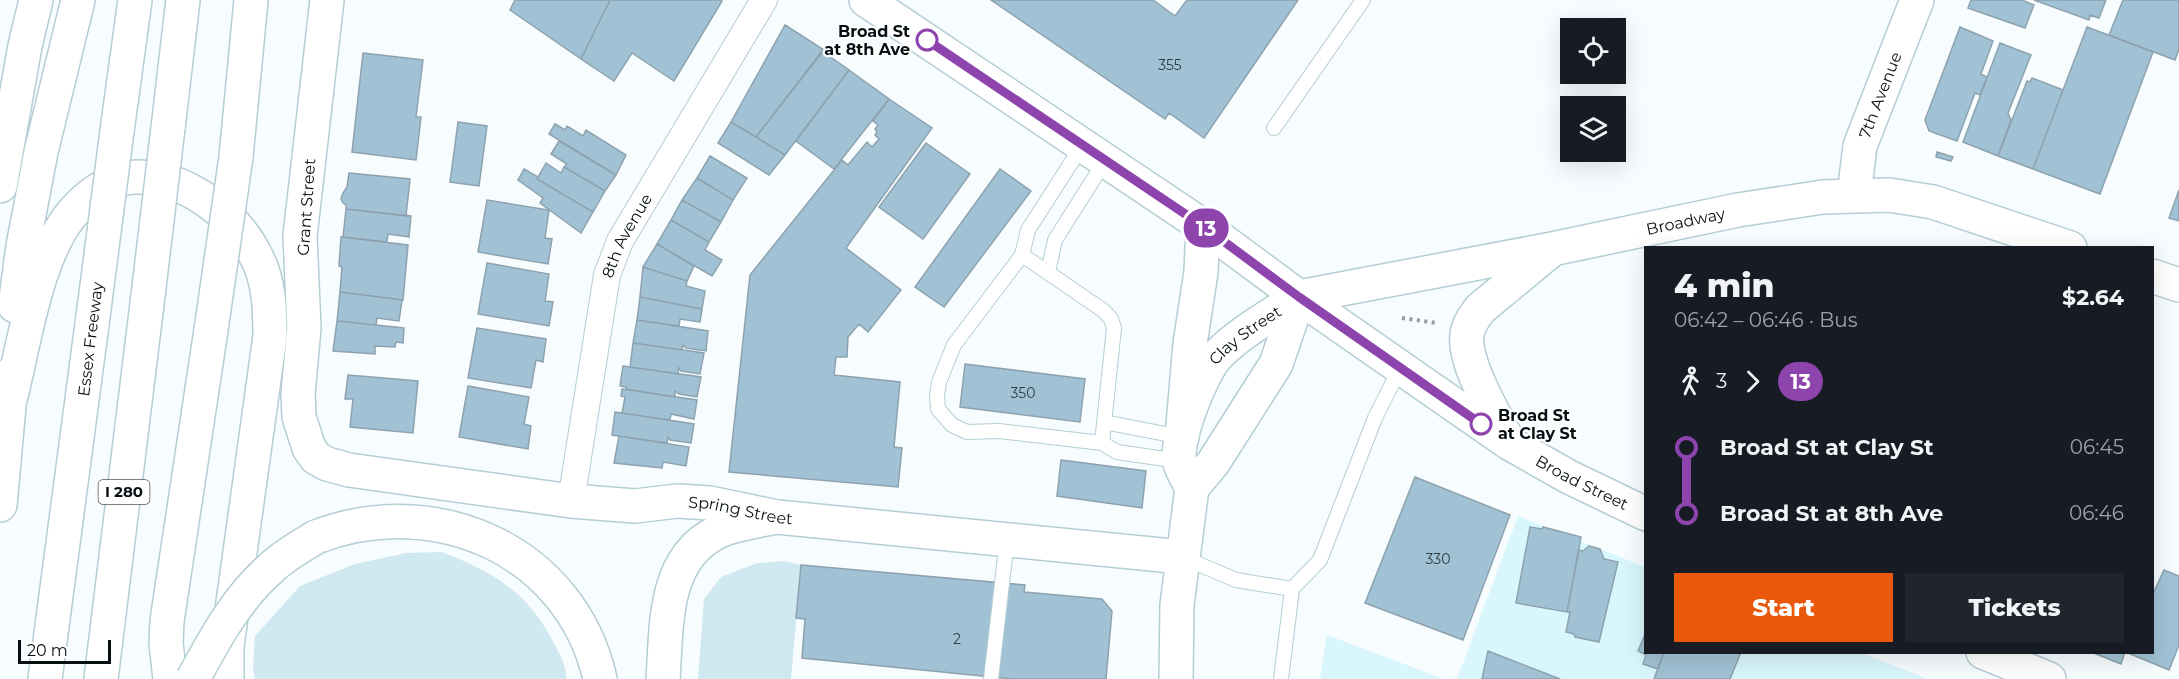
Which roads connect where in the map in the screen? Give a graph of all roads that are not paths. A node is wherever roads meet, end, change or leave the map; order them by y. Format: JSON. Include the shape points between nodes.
{"nodes":[{"id":1,"x":36,"y":0,"type":"edge"},
{"id":2,"x":78,"y":0,"type":"edge"},
{"id":3,"x":183,"y":0,"type":"edge"},
{"id":4,"x":252,"y":0,"type":"edge"},
{"id":5,"x":327,"y":0,"type":"edge"},
{"id":6,"x":764,"y":0,"type":"edge"},
{"id":7,"x":866,"y":0,"type":"edge"},
{"id":8,"x":1363,"y":0,"type":"edge"},
{"id":9,"x":1917,"y":0,"type":"edge"},
{"id":10,"x":133,"y":10,"type":"edge"},
{"id":11,"x":1274,"y":128,"type":"dead end"},
{"id":12,"x":1094,"y":153,"type":"junction"},
{"id":13,"x":0,"y":186,"type":"edge"},
{"id":14,"x":1854,"y":195,"type":"junction"},
{"id":15,"x":1203,"y":226,"type":"junction"},
{"id":16,"x":2064,"y":246,"type":"edge"},
{"id":17,"x":1552,"y":249,"type":"junction"},
{"id":18,"x":1022,"y":255,"type":"junction"},
{"id":19,"x":1048,"y":272,"type":"junction"},
{"id":20,"x":2154,"y":277,"type":"edge"},
{"id":21,"x":2179,"y":285,"type":"edge"},
{"id":22,"x":1299,"y":297,"type":"junction"},
{"id":23,"x":1400,"y":368,"type":"junction"},
{"id":24,"x":11,"y":396,"type":"junction"},
{"id":25,"x":1104,"y":422,"type":"junction"},
{"id":26,"x":1102,"y":443,"type":"junction"},
{"id":27,"x":1509,"y":443,"type":"junction"},
{"id":28,"x":309,"y":448,"type":"joint"},
{"id":29,"x":1184,"y":462,"type":"junction"},
{"id":30,"x":571,"y":501,"type":"junction"},
{"id":31,"x":0,"y":505,"type":"edge"},
{"id":32,"x":1644,"y":513,"type":"edge"},
{"id":33,"x":777,"y":517,"type":"junction"},
{"id":34,"x":1007,"y":540,"type":"junction"},
{"id":35,"x":1182,"y":557,"type":"junction"},
{"id":36,"x":1292,"y":589,"type":"junction"},
{"id":37,"x":1997,"y":655,"type":"edge"},
{"id":38,"x":45,"y":679,"type":"edge"},
{"id":39,"x":101,"y":679,"type":"edge"},
{"id":40,"x":171,"y":679,"type":"edge"},
{"id":41,"x":193,"y":679,"type":"edge"},
{"id":42,"x":227,"y":679,"type":"edge"},
{"id":43,"x":600,"y":679,"type":"edge"},
{"id":44,"x":663,"y":679,"type":"edge"},
{"id":45,"x":991,"y":679,"type":"edge"},
{"id":46,"x":1176,"y":679,"type":"edge"},
{"id":47,"x":1281,"y":679,"type":"edge"},
{"id":48,"x":2049,"y":679,"type":"edge"}],
"edges":[{"from":1,"to":13,"type":"main road"},
{"from":2,"to":24,"type":"main road","via":[[52,100],[23,246],[16,291]]},
{"from":3,"to":39,"type":"main road","number":"I 280","bridge":true},
{"from":4,"to":40,"type":"main road","bridge":true,"via":[[236,158],[166,621]]},
{"from":5,"to":28,"type":"main road","name":"Grant Street","via":[[300,236],[304,328],[298,394],[299,417]]},
{"from":6,"to":30,"type":"street","name":"8th Avenue","via":[[612,258]]},
{"from":7,"to":12,"type":"main road","name":"Broad Street"},
{"from":8,"to":11,"type":"lane"},
{"from":9,"to":14,"type":"main road","name":"7th Avenue","via":[[1860,146]]},
{"from":10,"to":38,"type":"main road","name":"Essex Freeway","bridge":true},
{"from":12,"to":15,"type":"main road","name":"Broad Street"},
{"from":12,"to":18,"type":"lane","via":[[1028,230]]},
{"from":12,"to":19,"type":"lane","via":[[1055,240]]},
{"from":14,"to":16,"type":"main road","name":"Broadway","via":[[1889,195],[1933,202]]},
{"from":14,"to":17,"type":"main road","name":"Broadway","via":[[1738,210]]},
{"from":15,"to":22,"type":"main road","name":"Broad Street"},
{"from":15,"to":29,"type":"main road","via":[[1201,272],[1190,344]]},
{"from":17,"to":22,"type":"main road","name":"Broadway"},
{"from":17,"to":27,"type":"main road","via":[[1480,309],[1467,331],[1467,353]]},
{"from":18,"to":19,"type":"lane"},
{"from":18,"to":26,"type":"lane","via":[[954,345],[939,382],[938,409],[952,425],[967,432],[999,431]]},
{"from":19,"to":25,"type":"lane","via":[[1111,319],[1114,328]]},
{"from":20,"to":21,"type":"main road"},
{"from":22,"to":23,"type":"main road","name":"Broad Street"},
{"from":22,"to":29,"type":"main road","name":"Clay Street","via":[[1215,358],[1197,389]]},
{"from":22,"to":29,"type":"main road","name":"Clay Street","via":[[1276,364],[1213,463]]},
{"from":23,"to":27,"type":"main road","name":"Broad Street"},
{"from":23,"to":36,"type":"lane","via":[[1375,418],[1320,560]]},
{"from":24,"to":31,"type":"main road"},
{"from":24,"to":42,"type":"main road","via":[[45,261],[64,224],[89,196],[121,180],[152,179],[208,201],[243,234],[264,276],[270,336],[227,646]]},
{"from":25,"to":26,"type":"lane"},
{"from":25,"to":29,"type":"lane"},
{"from":26,"to":29,"type":"lane","via":[[1117,452]]},
{"from":27,"to":32,"type":"main road","name":"Broad Street"},
{"from":28,"to":30,"type":"main road","name":"Spring Street","via":[[316,458],[349,470]]},
{"from":29,"to":35,"type":"main road","name":"Clay Street"},
{"from":30,"to":33,"type":"main road","name":"Spring Street","via":[[635,506],[677,501],[710,503]]},
{"from":33,"to":34,"type":"main road","name":"Spring Street"},
{"from":33,"to":44,"type":"main road","via":[[726,529],[699,545],[686,560],[671,591]]},
{"from":34,"to":35,"type":"main road","name":"Spring Street"},
{"from":34,"to":45,"type":"lane"},
{"from":35,"to":36,"type":"lane","via":[[1236,580]]},
{"from":35,"to":46,"type":"main road","name":"Clay Street"},
{"from":36,"to":47,"type":"lane"},
{"from":37,"to":48,"type":"main road"},
{"from":41,"to":43,"type":"main road","bridge":true,"via":[[224,625],[257,581],[283,558],[333,531],[363,523],[414,521],[452,527],[492,543],[530,566],[568,604],[588,639]]}]}
